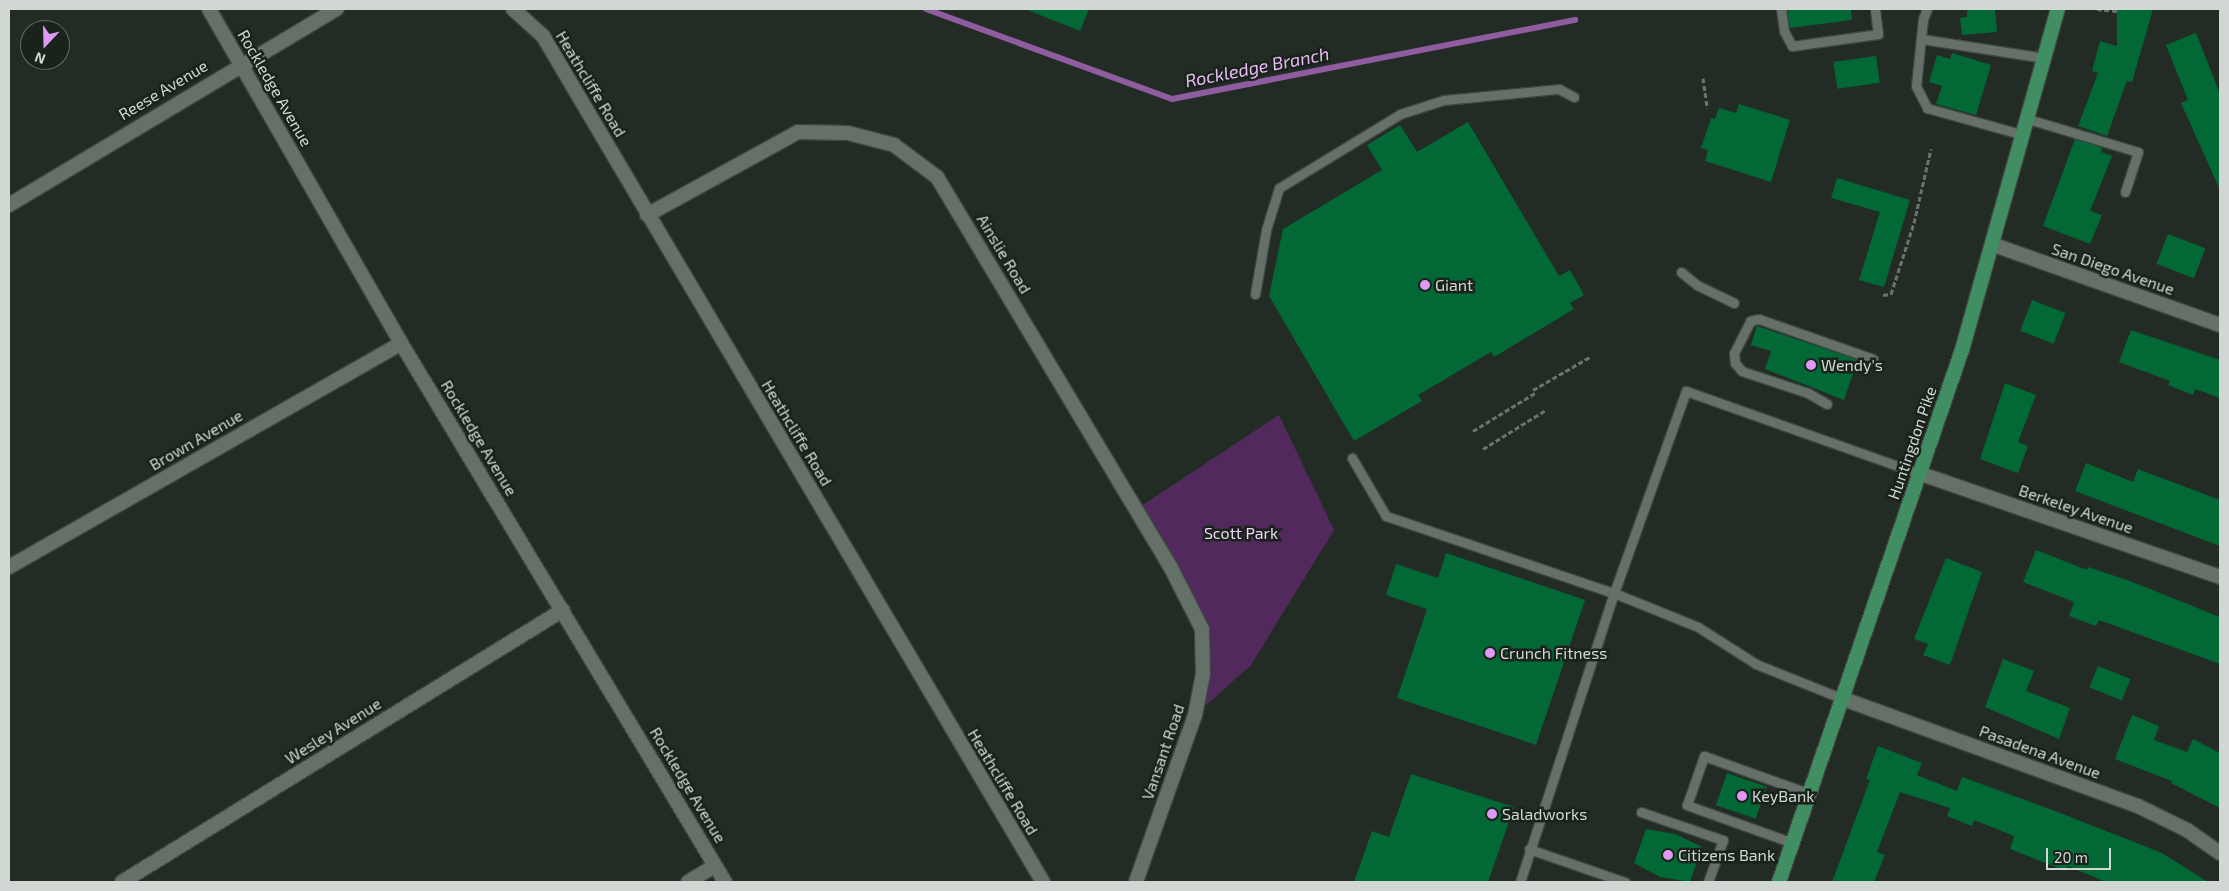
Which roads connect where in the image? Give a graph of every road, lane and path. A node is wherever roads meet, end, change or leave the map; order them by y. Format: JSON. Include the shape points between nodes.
{"nodes":[{"id":1,"x":209,"y":9,"type":"edge"},
{"id":2,"x":337,"y":9,"type":"edge"},
{"id":3,"x":513,"y":9,"type":"edge"},
{"id":4,"x":1781,"y":9,"type":"edge"},
{"id":5,"x":1875,"y":9,"type":"edge"},
{"id":6,"x":1928,"y":9,"type":"edge"},
{"id":7,"x":2058,"y":9,"type":"edge"},
{"id":8,"x":2097,"y":9,"type":"edge"},
{"id":9,"x":2117,"y":11,"type":"dead end"},
{"id":10,"x":1922,"y":39,"type":"junction"},
{"id":11,"x":2045,"y":58,"type":"junction"},
{"id":12,"x":242,"y":64,"type":"junction"},
{"id":13,"x":1703,"y":78,"type":"dead end"},
{"id":14,"x":1574,"y":97,"type":"dead end"},
{"id":15,"x":1707,"y":108,"type":"dead end"},
{"id":16,"x":2028,"y":119,"type":"junction"},
{"id":17,"x":2024,"y":135,"type":"junction"},
{"id":18,"x":1931,"y":149,"type":"dead end"},
{"id":19,"x":2125,"y":192,"type":"dead end"},
{"id":20,"x":9,"y":205,"type":"edge"},
{"id":21,"x":648,"y":215,"type":"junction"},
{"id":22,"x":1994,"y":245,"type":"junction"},
{"id":23,"x":1681,"y":272,"type":"dead end"},
{"id":24,"x":1255,"y":294,"type":"dead end"},
{"id":25,"x":1883,"y":295,"type":"dead end"},
{"id":26,"x":1734,"y":303,"type":"dead end"},
{"id":27,"x":2220,"y":325,"type":"edge"},
{"id":28,"x":401,"y":343,"type":"junction"},
{"id":29,"x":1590,"y":357,"type":"dead end"},
{"id":30,"x":1873,"y":359,"type":"dead end"},
{"id":31,"x":1827,"y":404,"type":"dead end"},
{"id":32,"x":1546,"y":410,"type":"dead end"},
{"id":33,"x":1473,"y":431,"type":"dead end"},
{"id":34,"x":1483,"y":448,"type":"dead end"},
{"id":35,"x":1352,"y":458,"type":"dead end"},
{"id":36,"x":1920,"y":474,"type":"junction"},
{"id":37,"x":9,"y":567,"type":"edge"},
{"id":38,"x":2220,"y":577,"type":"edge"},
{"id":39,"x":1614,"y":593,"type":"junction"},
{"id":40,"x":563,"y":610,"type":"junction"},
{"id":41,"x":1202,"y":629,"type":"joint"},
{"id":42,"x":1841,"y":698,"type":"junction"},
{"id":43,"x":1810,"y":794,"type":"junction"},
{"id":44,"x":1641,"y":812,"type":"dead end"},
{"id":45,"x":1793,"y":842,"type":"junction"},
{"id":46,"x":1529,"y":849,"type":"junction"},
{"id":47,"x":2220,"y":853,"type":"edge"},
{"id":48,"x":715,"y":866,"type":"junction"},
{"id":49,"x":122,"y":882,"type":"edge"},
{"id":50,"x":688,"y":882,"type":"edge"},
{"id":51,"x":725,"y":882,"type":"edge"},
{"id":52,"x":1043,"y":882,"type":"edge"},
{"id":53,"x":1136,"y":882,"type":"edge"},
{"id":54,"x":1520,"y":882,"type":"edge"},
{"id":55,"x":1626,"y":882,"type":"edge"},
{"id":56,"x":1708,"y":882,"type":"edge"},
{"id":57,"x":1779,"y":882,"type":"edge"}],
"edges":[{"from":1,"to":12,"type":"street","name":"Rockledge Avenue"},
{"from":2,"to":12,"type":"street","name":"Reese Avenue"},
{"from":3,"to":21,"type":"street","name":"Heathcliffe Road","via":[[543,36]]},
{"from":4,"to":5,"type":"lane","via":[[1784,31],[1792,46],[1878,34]]},
{"from":6,"to":10,"type":"lane"},
{"from":7,"to":11,"type":"main road","name":"Huntingdon Pike"},
{"from":8,"to":9,"type":"path"},
{"from":10,"to":11,"type":"lane"},
{"from":10,"to":17,"type":"lane","via":[[1916,86],[1927,108]]},
{"from":11,"to":16,"type":"main road","name":"Huntingdon Pike"},
{"from":12,"to":20,"type":"street","name":"Reese Avenue"},
{"from":12,"to":28,"type":"street","name":"Rockledge Avenue"},
{"from":13,"to":15,"type":"path"},
{"from":14,"to":24,"type":"lane","via":[[1559,89],[1444,100],[1400,114],[1287,183],[1279,188],[1266,230]]},
{"from":16,"to":17,"type":"main road","name":"Huntingdon Pike"},
{"from":16,"to":19,"type":"lane","via":[[2138,152]]},
{"from":17,"to":22,"type":"main road","name":"Huntingdon Pike"},
{"from":18,"to":25,"type":"path","via":[[1914,223],[1891,294]]},
{"from":21,"to":41,"type":"street","name":"Ainslie Road","via":[[798,132],[848,133],[894,145],[937,177],[1170,566]]},
{"from":21,"to":52,"type":"street","name":"Heathcliffe Road"},
{"from":22,"to":27,"type":"street","name":"San Diego Avenue"},
{"from":22,"to":36,"type":"main road","name":"Huntingdon Pike"},
{"from":23,"to":26,"type":"lane","via":[[1697,285]]},
{"from":28,"to":37,"type":"street","name":"Brown Avenue"},
{"from":28,"to":40,"type":"street","name":"Rockledge Avenue"},
{"from":29,"to":33,"type":"path"},
{"from":30,"to":31,"type":"lane","via":[[1759,319],[1750,321],[1734,353],[1735,363],[1742,371]]},
{"from":32,"to":34,"type":"path"},
{"from":35,"to":39,"type":"lane","via":[[1386,516]]},
{"from":36,"to":38,"type":"street","name":"Berkeley Avenue"},
{"from":36,"to":39,"type":"lane","via":[[1686,391]]},
{"from":36,"to":42,"type":"main road","name":"Huntingdon Pike"},
{"from":39,"to":42,"type":"lane","via":[[1698,627],[1756,664]]},
{"from":39,"to":46,"type":"lane"},
{"from":40,"to":48,"type":"street","name":"Rockledge Avenue"},
{"from":40,"to":49,"type":"street","name":"Wesley Avenue"},
{"from":41,"to":53,"type":"street","name":"Vansant Road","via":[[1203,674],[1195,715]]},
{"from":42,"to":43,"type":"main road","name":"Huntingdon Pike"},
{"from":42,"to":47,"type":"street","name":"Pasadena Avenue","via":[[2138,806],[2187,830]]},
{"from":43,"to":45,"type":"main road","name":"Huntingdon Pike"},
{"from":43,"to":45,"type":"lane","via":[[1704,756],[1687,805]]},
{"from":44,"to":56,"type":"lane","via":[[1723,840]]},
{"from":45,"to":57,"type":"main road","name":"Huntingdon Pike"},
{"from":46,"to":54,"type":"lane"},
{"from":46,"to":55,"type":"lane"},
{"from":48,"to":50,"type":"street"},
{"from":48,"to":51,"type":"street","name":"Rockledge Avenue"}]}
